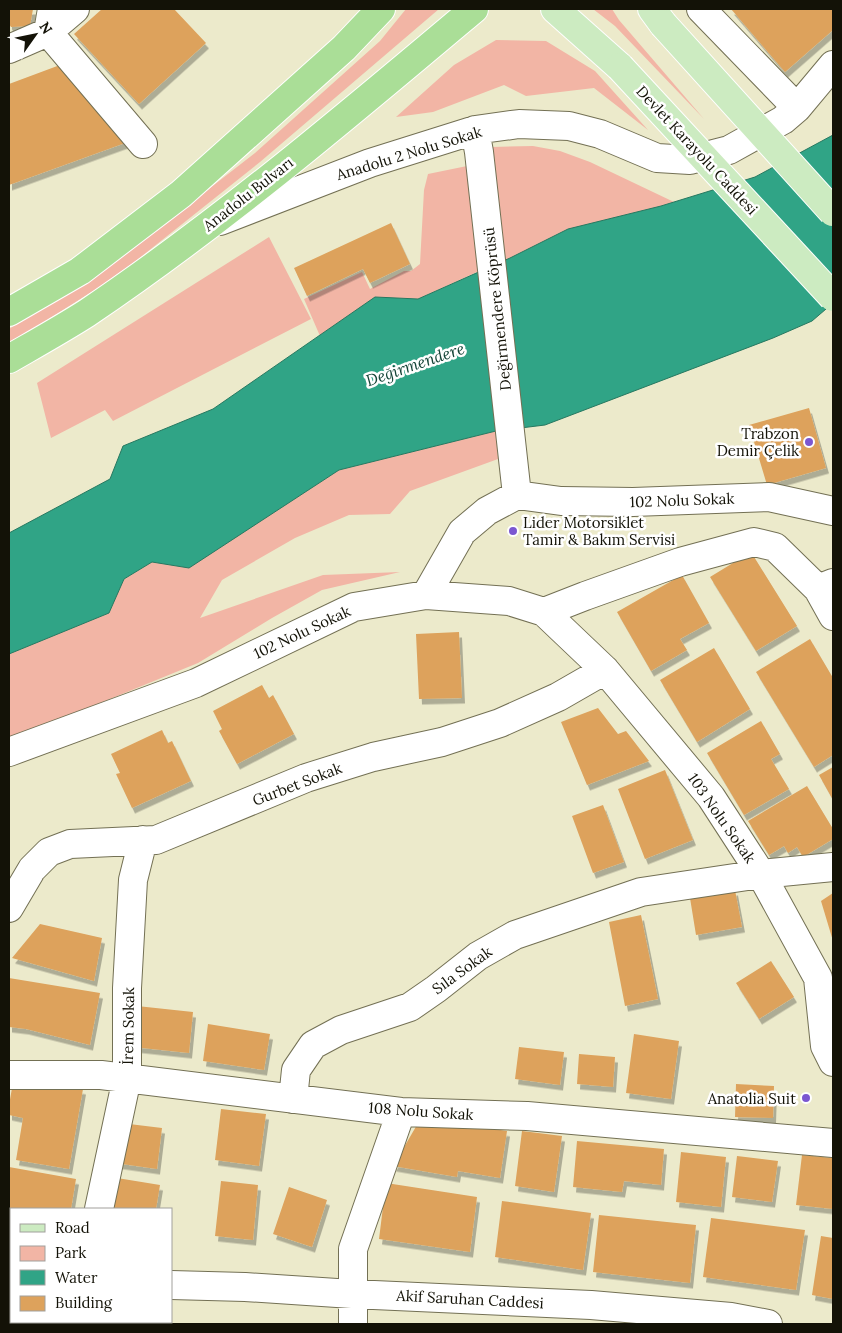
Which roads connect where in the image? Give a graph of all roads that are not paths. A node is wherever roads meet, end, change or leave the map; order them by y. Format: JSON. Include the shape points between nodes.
{"nodes":[{"id":1,"x":75,"y":9,"type":"edge"},
{"id":2,"x":360,"y":9,"type":"edge"},
{"id":3,"x":381,"y":9,"type":"edge"},
{"id":4,"x":474,"y":9,"type":"edge"},
{"id":5,"x":555,"y":9,"type":"edge"},
{"id":6,"x":701,"y":9,"type":"edge"},
{"id":7,"x":657,"y":16,"type":"edge"},
{"id":8,"x":50,"y":21,"type":"edge"},
{"id":9,"x":344,"y":48,"type":"junction"},
{"id":10,"x":9,"y":49,"type":"edge"},
{"id":11,"x":833,"y":65,"type":"edge"},
{"id":12,"x":797,"y":108,"type":"junction"},
{"id":13,"x":477,"y":141,"type":"junction"},
{"id":14,"x":143,"y":144,"type":"dead end"},
{"id":15,"x":833,"y":212,"type":"edge"},
{"id":16,"x":211,"y":224,"type":"junction"},
{"id":17,"x":833,"y":297,"type":"edge"},
{"id":18,"x":9,"y":312,"type":"edge"},
{"id":19,"x":9,"y":359,"type":"edge"},
{"id":20,"x":517,"y":495,"type":"junction"},
{"id":21,"x":833,"y":512,"type":"edge"},
{"id":22,"x":826,"y":586,"type":"edge"},
{"id":23,"x":426,"y":595,"type":"junction"},
{"id":24,"x":544,"y":612,"type":"junction"},
{"id":25,"x":833,"y":616,"type":"edge"},
{"id":26,"x":605,"y":670,"type":"junction"},
{"id":27,"x":9,"y":752,"type":"edge"},
{"id":28,"x":143,"y":840,"type":"junction"},
{"id":29,"x":833,"y":866,"type":"edge"},
{"id":30,"x":761,"y":874,"type":"junction"},
{"id":31,"x":9,"y":908,"type":"edge"},
{"id":32,"x":833,"y":1062,"type":"edge"},
{"id":33,"x":9,"y":1075,"type":"edge"},
{"id":34,"x":127,"y":1078,"type":"junction"},
{"id":35,"x":294,"y":1099,"type":"junction"},
{"id":36,"x":401,"y":1112,"type":"junction"},
{"id":37,"x":833,"y":1143,"type":"edge"},
{"id":38,"x":99,"y":1208,"type":"edge"},
{"id":39,"x":172,"y":1285,"type":"edge"},
{"id":40,"x":352,"y":1294,"type":"junction"},
{"id":41,"x":592,"y":1314,"type":"edge"},
{"id":42,"x":353,"y":1324,"type":"edge"},
{"id":43,"x":768,"y":1324,"type":"edge"}],
"edges":[{"from":1,"to":8,"type":"street"},
{"from":2,"to":9,"type":"highway"},
{"from":3,"to":9,"type":"highway"},
{"from":4,"to":16,"type":"highway","name":"Anadolu Bulvarı"},
{"from":5,"to":17,"type":"main road","name":"Devlet Karayolu Caddesi","bridge":true,"via":[[620,66]]},
{"from":6,"to":12,"type":"street"},
{"from":7,"to":15,"type":"main road","bridge":true},
{"from":8,"to":10,"type":"street"},
{"from":8,"to":14,"type":"street"},
{"from":9,"to":18,"type":"highway","via":[[181,194],[80,271]]},
{"from":11,"to":12,"type":"street","name":"Anadolu 2 Nolu Sokak"},
{"from":12,"to":13,"type":"street","name":"Anadolu 2 Nolu Sokak","via":[[783,120],[729,150],[690,160],[656,158],[600,134],[569,126],[519,124]]},
{"from":13,"to":16,"type":"street","name":"Anadolu 2 Nolu Sokak","via":[[370,163]]},
{"from":13,"to":20,"type":"street","name":"Değirmendere Köprüsü"},
{"from":16,"to":19,"type":"highway","name":"Anadolu Bulvarı","via":[[86,313]]},
{"from":20,"to":21,"type":"street","name":"102 Nolu Sokak","via":[[561,501],[633,502],[769,497]]},
{"from":20,"to":23,"type":"street","via":[[487,511],[462,532]]},
{"from":22,"to":24,"type":"street","via":[[775,547],[754,542],[680,562]]},
{"from":22,"to":25,"type":"street"},
{"from":23,"to":24,"type":"street","name":"103 Nolu Sokak","via":[[510,600]]},
{"from":23,"to":27,"type":"street","name":"102 Nolu Sokak","via":[[354,606],[196,683]]},
{"from":24,"to":26,"type":"street","name":"103 Nolu Sokak"},
{"from":26,"to":28,"type":"street","name":"Gurbet Sokak","via":[[558,698],[500,723],[306,778],[156,840]]},
{"from":26,"to":30,"type":"street","name":"103 Nolu Sokak","via":[[710,797]]},
{"from":28,"to":31,"type":"street","name":"Gurbet Sokak","via":[[70,844],[49,852],[32,869]]},
{"from":28,"to":34,"type":"street","name":"İrem Sokak","via":[[133,880]]},
{"from":29,"to":30,"type":"street","name":"Sıla Sokak"},
{"from":30,"to":32,"type":"street","name":"103 Nolu Sokak","via":[[818,978],[825,1046]]},
{"from":30,"to":35,"type":"street","name":"Sıla Sokak","via":[[642,892],[515,935],[478,956],[410,1006],[341,1030],[313,1045],[296,1070]]},
{"from":33,"to":34,"type":"street","name":"108 Nolu Sokak","via":[[101,1074]]},
{"from":34,"to":35,"type":"street","name":"108 Nolu Sokak"},
{"from":34,"to":38,"type":"street","name":"İrem Sokak"},
{"from":35,"to":36,"type":"street","name":"108 Nolu Sokak"},
{"from":36,"to":37,"type":"street","name":"108 Nolu Sokak","via":[[527,1116]]},
{"from":36,"to":40,"type":"street","via":[[353,1249]]},
{"from":39,"to":40,"type":"street","name":"Akif Saruhan Caddesi"},
{"from":40,"to":41,"type":"street","name":"Akif Saruhan Caddesi"},
{"from":40,"to":42,"type":"street"},
{"from":41,"to":43,"type":"street","name":"Akif Saruhan Caddesi","via":[[731,1317]]}]}
